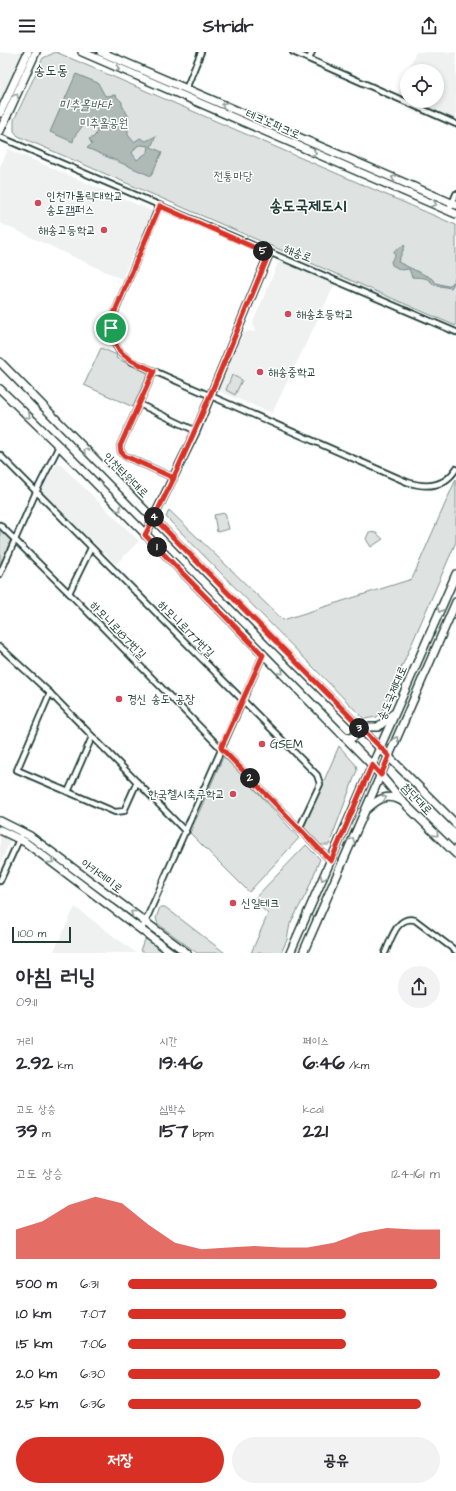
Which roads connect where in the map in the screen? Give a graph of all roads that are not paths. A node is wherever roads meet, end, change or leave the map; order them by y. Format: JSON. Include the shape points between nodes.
{"nodes":[{"id":1,"x":28,"y":52,"type":"edge"},
{"id":2,"x":36,"y":52,"type":"edge"},
{"id":3,"x":82,"y":52,"type":"edge"},
{"id":4,"x":101,"y":52,"type":"edge"},
{"id":5,"x":201,"y":52,"type":"edge"},
{"id":6,"x":293,"y":52,"type":"edge"},
{"id":7,"x":312,"y":52,"type":"edge"},
{"id":8,"x":309,"y":59,"type":"junction"},
{"id":9,"x":186,"y":88,"type":"junction"},
{"id":10,"x":182,"y":97,"type":"junction"},
{"id":11,"x":0,"y":113,"type":"edge"},
{"id":12,"x":456,"y":124,"type":"edge"},
{"id":13,"x":0,"y":131,"type":"edge"},
{"id":14,"x":0,"y":137,"type":"edge"},
{"id":15,"x":456,"y":194,"type":"edge"},
{"id":16,"x":454,"y":204,"type":"edge"},
{"id":17,"x":160,"y":206,"type":"junction"},
{"id":18,"x":453,"y":212,"type":"edge"},
{"id":19,"x":269,"y":254,"type":"junction"},
{"id":20,"x":456,"y":332,"type":"edge"},
{"id":21,"x":0,"y":362,"type":"edge"},
{"id":22,"x":154,"y":371,"type":"junction"},
{"id":23,"x":0,"y":389,"type":"edge"},
{"id":24,"x":210,"y":397,"type":"junction"},
{"id":25,"x":139,"y":404,"type":"junction"},
{"id":26,"x":196,"y":431,"type":"junction"},
{"id":27,"x":59,"y":446,"type":"junction"},
{"id":28,"x":0,"y":455,"type":"edge"},
{"id":29,"x":456,"y":469,"type":"edge"},
{"id":30,"x":174,"y":478,"type":"junction"},
{"id":31,"x":36,"y":492,"type":"junction"},
{"id":32,"x":154,"y":518,"type":"junction"},
{"id":33,"x":0,"y":525,"type":"edge"},
{"id":34,"x":145,"y":535,"type":"junction"},
{"id":35,"x":15,"y":540,"type":"junction"},
{"id":36,"x":91,"y":548,"type":"junction"},
{"id":37,"x":0,"y":574,"type":"edge"},
{"id":38,"x":456,"y":574,"type":"edge"},
{"id":39,"x":69,"y":594,"type":"junction"},
{"id":40,"x":456,"y":602,"type":"edge"},
{"id":41,"x":0,"y":647,"type":"edge"},
{"id":42,"x":263,"y":655,"type":"junction"},
{"id":43,"x":50,"y":694,"type":"junction"},
{"id":44,"x":242,"y":700,"type":"junction"},
{"id":45,"x":396,"y":712,"type":"junction"},
{"id":46,"x":356,"y":724,"type":"junction"},
{"id":47,"x":92,"y":736,"type":"junction"},
{"id":48,"x":344,"y":737,"type":"junction"},
{"id":49,"x":221,"y":748,"type":"junction"},
{"id":50,"x":380,"y":749,"type":"junction"},
{"id":51,"x":389,"y":756,"type":"junction"},
{"id":52,"x":372,"y":765,"type":"junction"},
{"id":53,"x":381,"y":775,"type":"junction"},
{"id":54,"x":137,"y":782,"type":"junction"},
{"id":55,"x":68,"y":792,"type":"junction"},
{"id":56,"x":404,"y":803,"type":"junction"},
{"id":57,"x":365,"y":810,"type":"junction"},
{"id":58,"x":0,"y":821,"type":"edge"},
{"id":59,"x":456,"y":824,"type":"edge"},
{"id":60,"x":299,"y":829,"type":"junction"},
{"id":61,"x":0,"y":830,"type":"edge"},
{"id":62,"x":186,"y":832,"type":"junction"},
{"id":63,"x":21,"y":835,"type":"junction"},
{"id":64,"x":456,"y":854,"type":"edge"},
{"id":65,"x":331,"y":861,"type":"junction"},
{"id":66,"x":0,"y":881,"type":"edge"},
{"id":67,"x":146,"y":922,"type":"junction"},
{"id":68,"x":142,"y":929,"type":"junction"},
{"id":69,"x":456,"y":951,"type":"edge"},
{"id":70,"x":172,"y":953,"type":"edge"},
{"id":71,"x":187,"y":953,"type":"edge"},
{"id":72,"x":290,"y":953,"type":"edge"},
{"id":73,"x":303,"y":953,"type":"edge"},
{"id":74,"x":386,"y":953,"type":"edge"}],
"edges":[{"from":1,"to":11,"type":"main road"},
{"from":13,"to":2,"type":"main road","one_way":true},
{"from":3,"to":10,"type":"main road","name":"테크노파크로","one_way":true},
{"from":4,"to":9,"type":"main road","name":"테크노파크로"},
{"from":5,"to":9,"type":"street"},
{"from":6,"to":8,"type":"street"},
{"from":7,"to":8,"type":"street"},
{"from":8,"to":12,"type":"street"},
{"from":9,"to":10,"type":"street"},
{"from":16,"to":9,"type":"main road","name":"테크노파크로","one_way":true},
{"from":10,"to":18,"type":"main road","name":"테크노파크로","one_way":true},
{"from":14,"to":17,"type":"street","name":"해송로"},
{"from":15,"to":16,"type":"street"},
{"from":16,"to":18,"type":"street"},
{"from":17,"to":19,"type":"street","name":"해송로"},
{"from":17,"to":22,"type":"street","via":[[113,316],[111,328],[120,352],[131,361]]},
{"from":19,"to":20,"type":"street","name":"해송로","via":[[284,257]]},
{"from":19,"to":24,"type":"main road"},
{"from":32,"to":21,"type":"main road","name":"인천타워대로","one_way":true},
{"from":22,"to":24,"type":"street"},
{"from":22,"to":25,"type":"street"},
{"from":23,"to":27,"type":"main road","one_way":true},
{"from":24,"to":26,"type":"main road"},
{"from":24,"to":29,"type":"street","via":[[416,485],[440,483],[450,477]]},
{"from":25,"to":26,"type":"street"},
{"from":25,"to":30,"type":"street","via":[[120,446],[121,452]]},
{"from":26,"to":30,"type":"main road"},
{"from":27,"to":31,"type":"street"},
{"from":27,"to":34,"type":"main road","one_way":true},
{"from":28,"to":31,"type":"street","name":"하모니로177번길"},
{"from":30,"to":32,"type":"main road"},
{"from":31,"to":35,"type":"street"},
{"from":31,"to":36,"type":"street","name":"하모니로177번길"},
{"from":32,"to":34,"type":"main road"},
{"from":32,"to":46,"type":"main road","name":"인천타워대로"},
{"from":33,"to":35,"type":"street","name":"하모니로187번길"},
{"from":34,"to":42,"type":"main road"},
{"from":35,"to":37,"type":"street"},
{"from":35,"to":39,"type":"street","name":"하모니로187번길"},
{"from":36,"to":39,"type":"street"},
{"from":36,"to":44,"type":"street","name":"하모니로177번길"},
{"from":38,"to":45,"type":"main road","name":"송도국제대로","one_way":true},
{"from":39,"to":49,"type":"street","name":"하모니로187번길"},
{"from":51,"to":40,"type":"main road","name":"송도국제대로","one_way":true},
{"from":41,"to":43,"type":"street"},
{"from":42,"to":44,"type":"street"},
{"from":42,"to":48,"type":"main road","one_way":true},
{"from":43,"to":47,"type":"street"},
{"from":43,"to":55,"type":"street","via":[[17,770]]},
{"from":44,"to":49,"type":"street"},
{"from":44,"to":60,"type":"street","name":"하모니로177번길","via":[[320,780]]},
{"from":45,"to":46,"type":"main road","via":[[378,727]]},
{"from":45,"to":50,"type":"main road","name":"송도국제대로"},
{"from":46,"to":48,"type":"main road","via":[[355,736]]},
{"from":46,"to":50,"type":"main road","name":"인천타워대로"},
{"from":47,"to":54,"type":"street"},
{"from":47,"to":55,"type":"street"},
{"from":48,"to":52,"type":"main road"},
{"from":49,"to":60,"type":"street","name":"하모니로187번길"},
{"from":49,"to":62,"type":"street"},
{"from":50,"to":51,"type":"main road","name":"인천타워대로"},
{"from":50,"to":52,"type":"main road","name":"송도국제대로"},
{"from":51,"to":53,"type":"main road","name":"송도국제대로"},
{"from":51,"to":59,"type":"main road","name":"첨단대로"},
{"from":52,"to":53,"type":"main road"},
{"from":52,"to":65,"type":"main road","name":"송도국제대로"},
{"from":53,"to":56,"type":"main road","name":"첨단대로"},
{"from":53,"to":57,"type":"main road","name":"송도국제대로"},
{"from":54,"to":55,"type":"street","via":[[126,807],[120,812]]},
{"from":54,"to":62,"type":"street"},
{"from":57,"to":56,"type":"main road","one_way":true,"via":[[384,797],[396,798]]},
{"from":56,"to":64,"type":"main road","name":"첨단대로","one_way":true},
{"from":73,"to":57,"type":"main road","name":"송도국제대로","one_way":true},
{"from":58,"to":63,"type":"main road","name":"아카데미로"},
{"from":60,"to":65,"type":"street","name":"하모니로187번길"},
{"from":61,"to":63,"type":"main road","name":"아카데미로"},
{"from":62,"to":67,"type":"street"},
{"from":63,"to":66,"type":"street"},
{"from":67,"to":63,"type":"main road","name":"아카데미로","one_way":true},
{"from":63,"to":68,"type":"main road","name":"아카데미로","one_way":true},
{"from":65,"to":72,"type":"main road","name":"송도국제대로","one_way":true},
{"from":67,"to":68,"type":"street"},
{"from":67,"to":71,"type":"main road","name":"아카데미로"},
{"from":68,"to":70,"type":"main road","name":"아카데미로"},
{"from":69,"to":74,"type":"street","via":[[409,918],[398,926]]}]}
